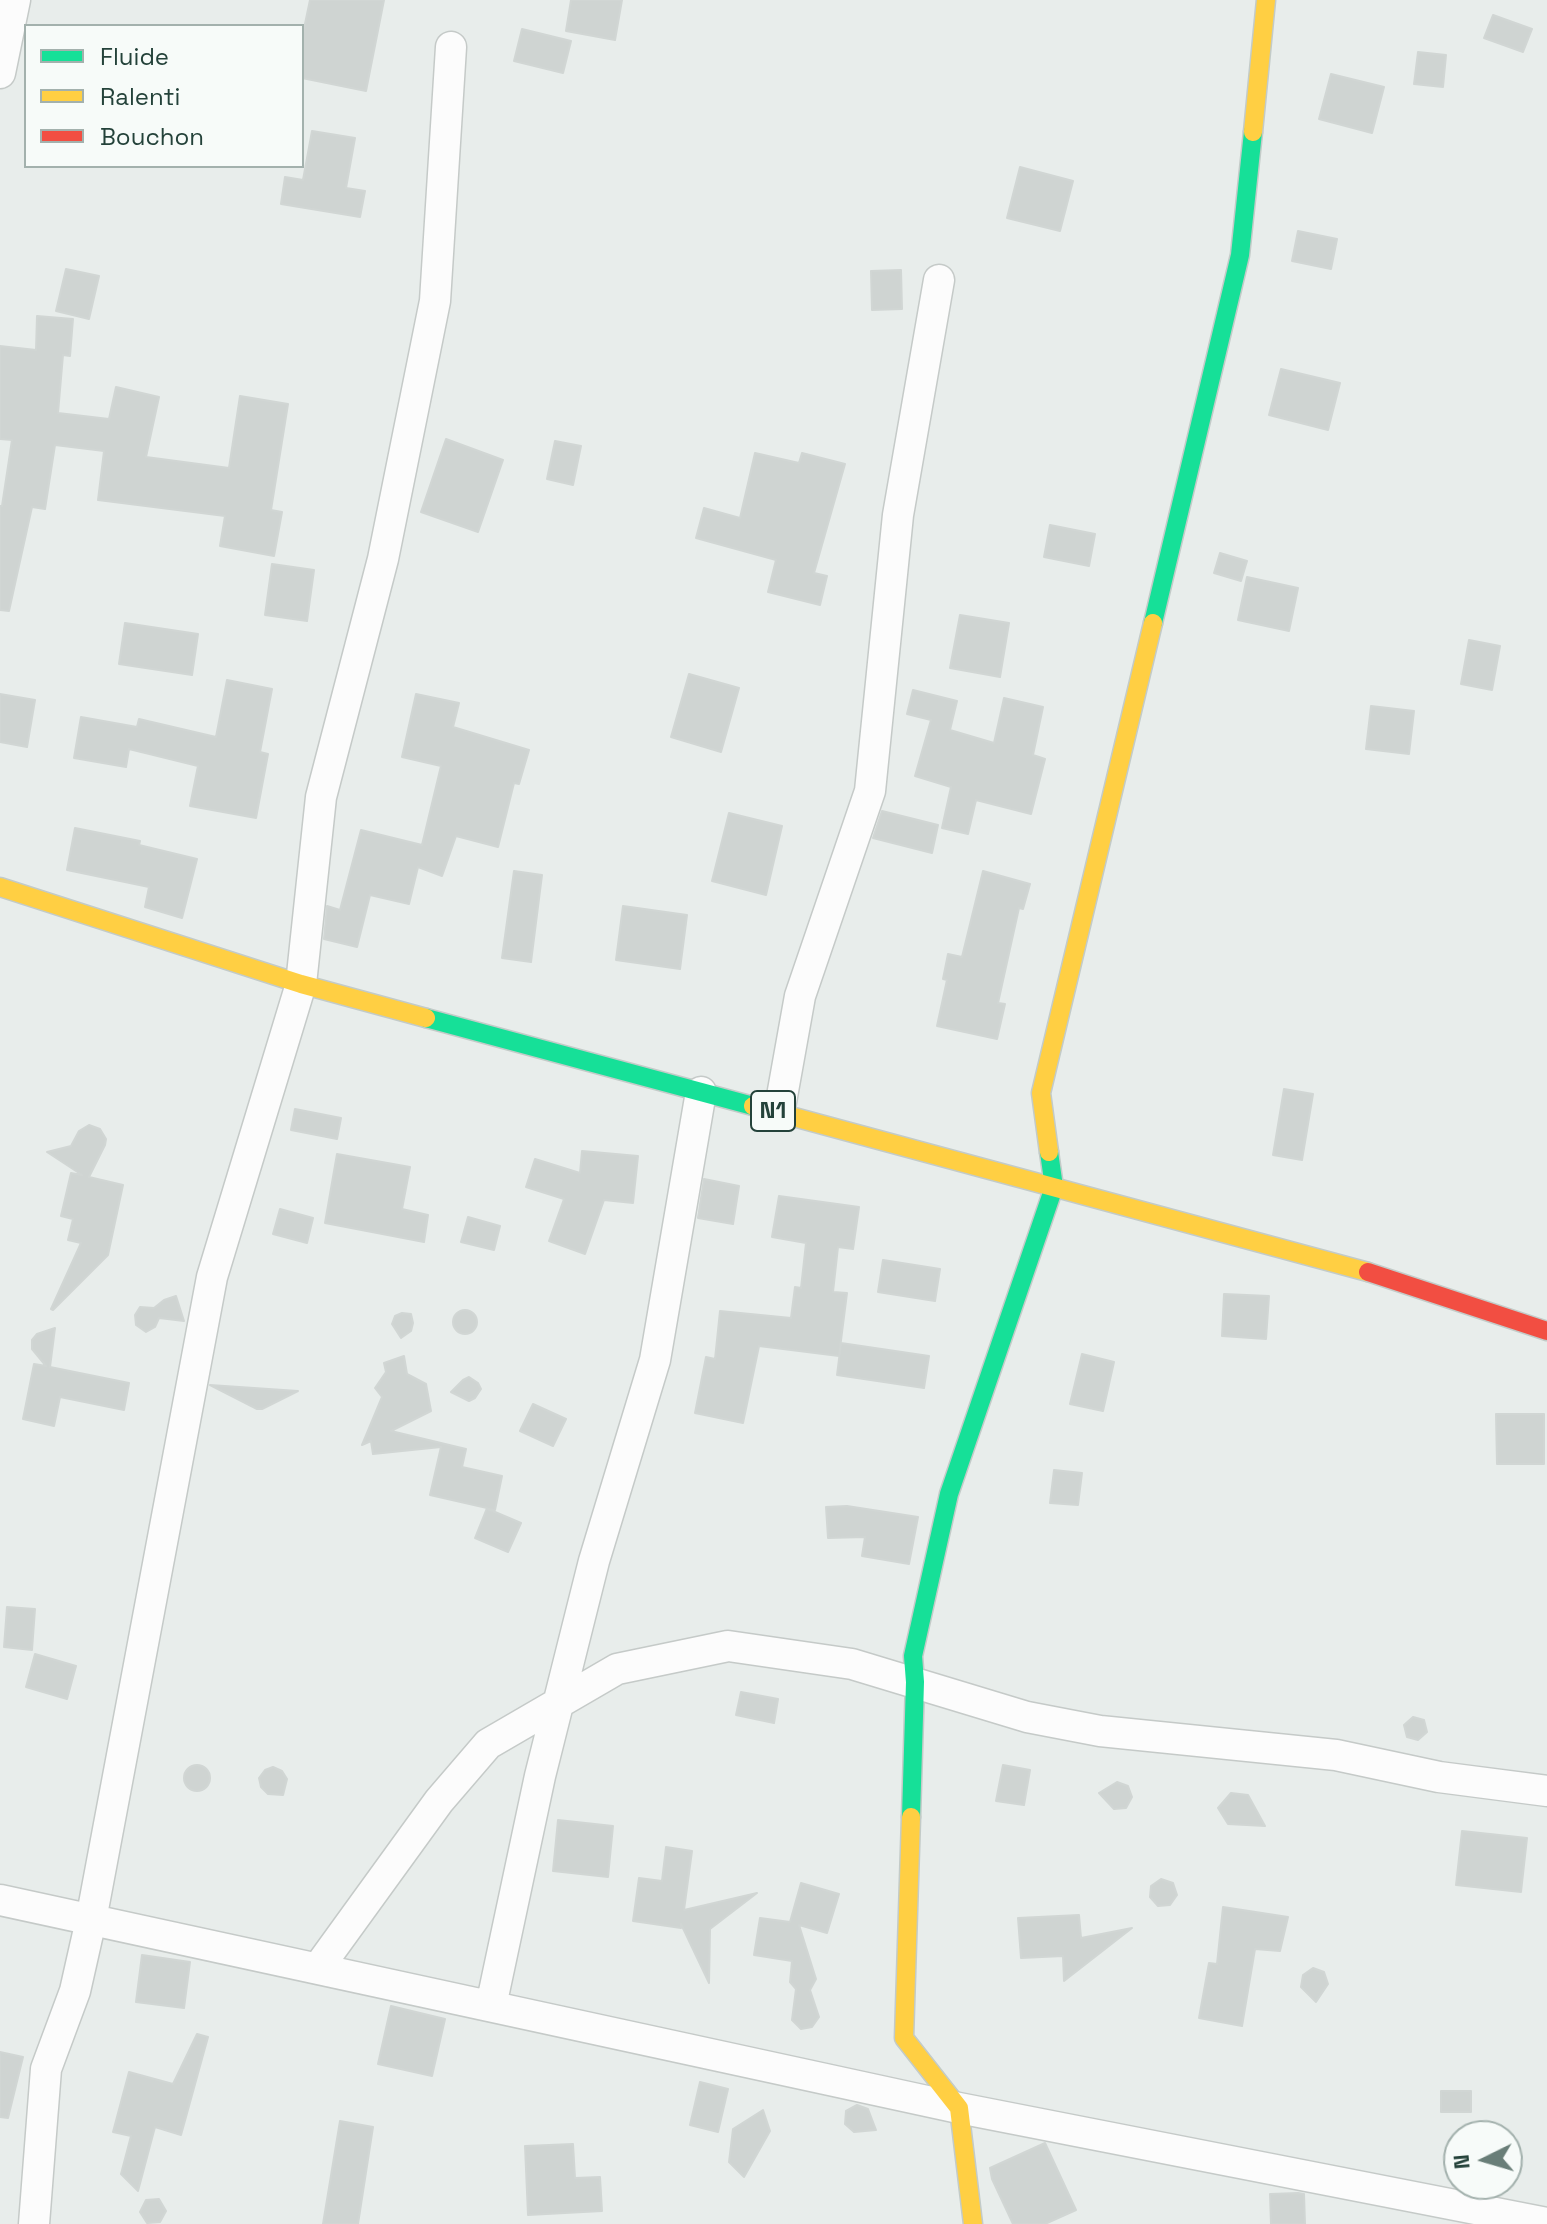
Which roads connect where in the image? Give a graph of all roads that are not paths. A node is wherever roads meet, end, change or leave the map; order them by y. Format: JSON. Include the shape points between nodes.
{"nodes":[{"id":1,"x":15,"y":0,"type":"edge"},
{"id":2,"x":1266,"y":0,"type":"edge"},
{"id":3,"x":451,"y":47,"type":"dead end"},
{"id":4,"x":0,"y":73,"type":"edge"},
{"id":5,"x":939,"y":280,"type":"dead end"},
{"id":6,"x":0,"y":887,"type":"edge"},
{"id":7,"x":301,"y":984,"type":"junction"},
{"id":8,"x":701,"y":1092,"type":"junction"},
{"id":9,"x":779,"y":1113,"type":"junction"},
{"id":10,"x":1054,"y":1187,"type":"junction"},
{"id":11,"x":1547,"y":1331,"type":"edge"},
{"id":12,"x":915,"y":1682,"type":"junction"},
{"id":13,"x":559,"y":1700,"type":"junction"},
{"id":14,"x":1547,"y":1791,"type":"edge"},
{"id":15,"x":0,"y":1900,"type":"edge"},
{"id":16,"x":91,"y":1920,"type":"junction"},
{"id":17,"x":318,"y":1968,"type":"junction"},
{"id":18,"x":491,"y":2006,"type":"junction"},
{"id":19,"x":959,"y":2108,"type":"junction"},
{"id":20,"x":1547,"y":2223,"type":"edge"},
{"id":21,"x":34,"y":2224,"type":"edge"},
{"id":22,"x":973,"y":2224,"type":"edge"}],
"edges":[{"from":1,"to":4,"type":"street"},
{"from":2,"to":10,"type":"main road","via":[[1238,263],[1041,1093]]},
{"from":3,"to":7,"type":"street","via":[[435,301],[383,559],[321,797]]},
{"from":5,"to":9,"type":"street","via":[[898,515],[870,791],[800,996]]},
{"from":6,"to":7,"type":"main road","number":"N1"},
{"from":7,"to":8,"type":"main road","number":"N1"},
{"from":7,"to":16,"type":"street","via":[[212,1277]]},
{"from":8,"to":9,"type":"main road","number":"N1"},
{"from":8,"to":13,"type":"street","via":[[655,1360],[594,1561]]},
{"from":9,"to":10,"type":"main road","number":"N1"},
{"from":10,"to":11,"type":"main road","number":"N1","via":[[1374,1274]]},
{"from":10,"to":12,"type":"main road","via":[[949,1494],[913,1656]]},
{"from":12,"to":13,"type":"street","via":[[852,1664],[728,1646],[617,1669]]},
{"from":12,"to":14,"type":"street","via":[[1027,1717],[1100,1731],[1336,1755],[1439,1777]]},
{"from":12,"to":19,"type":"main road","via":[[904,2038]]},
{"from":13,"to":17,"type":"street","via":[[488,1744],[439,1801]]},
{"from":13,"to":18,"type":"street"},
{"from":15,"to":16,"type":"street"},
{"from":16,"to":17,"type":"street"},
{"from":16,"to":21,"type":"street","via":[[75,1991],[46,2069]]},
{"from":17,"to":18,"type":"street"},
{"from":18,"to":19,"type":"street"},
{"from":19,"to":20,"type":"street"},
{"from":19,"to":22,"type":"main road"}]}
